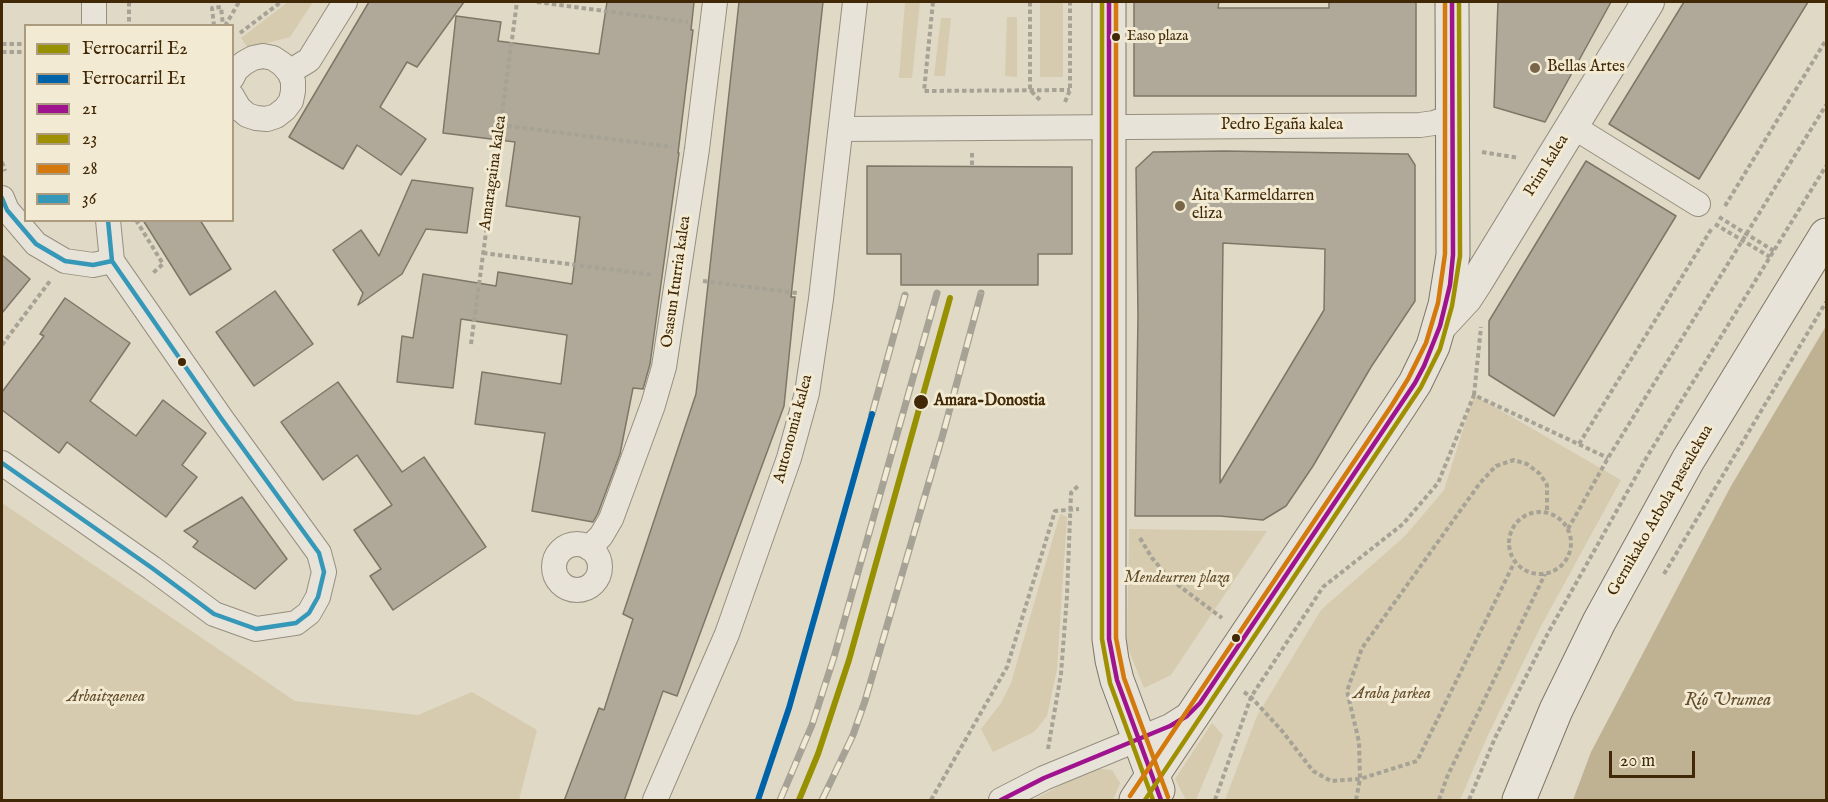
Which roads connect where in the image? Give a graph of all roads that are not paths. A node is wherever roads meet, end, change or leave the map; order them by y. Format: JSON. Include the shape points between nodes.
{"nodes":[{"id":1,"x":94,"y":2,"type":"edge"},
{"id":2,"x":345,"y":2,"type":"edge"},
{"id":3,"x":715,"y":2,"type":"edge"},
{"id":4,"x":855,"y":2,"type":"edge"},
{"id":5,"x":1108,"y":2,"type":"edge"},
{"id":6,"x":1452,"y":2,"type":"edge"},
{"id":7,"x":1648,"y":2,"type":"edge"},
{"id":8,"x":94,"y":24,"type":"edge"},
{"id":9,"x":289,"y":72,"type":"junction"},
{"id":10,"x":234,"y":74,"type":"edge"},
{"id":11,"x":234,"y":99,"type":"edge"},
{"id":12,"x":1453,"y":116,"type":"junction"},
{"id":13,"x":1109,"y":126,"type":"junction"},
{"id":14,"x":1572,"y":126,"type":"junction"},
{"id":15,"x":841,"y":129,"type":"junction"},
{"id":16,"x":2,"y":198,"type":"edge"},
{"id":17,"x":1708,"y":210,"type":"road end"},
{"id":18,"x":108,"y":222,"type":"edge"},
{"id":19,"x":1827,"y":235,"type":"edge"},
{"id":20,"x":112,"y":261,"type":"junction"},
{"id":21,"x":1440,"y":326,"type":"junction"},
{"id":22,"x":2,"y":463,"type":"edge"},
{"id":23,"x":590,"y":548,"type":"dead end"},
{"id":24,"x":1200,"y":703,"type":"junction"},
{"id":25,"x":1139,"y":739,"type":"junction"},
{"id":26,"x":1101,"y":755,"type":"junction"},
{"id":27,"x":1148,"y":794,"type":"edge"},
{"id":28,"x":655,"y":801,"type":"edge"},
{"id":29,"x":1001,"y":801,"type":"edge"},
{"id":30,"x":1520,"y":801,"type":"edge"}],
"edges":[{"from":1,"to":8,"type":"street"},
{"from":2,"to":9,"type":"street","via":[[309,60]]},
{"from":3,"to":23,"type":"street","name":"Osasun Iturria kalea","via":[[668,348],[659,386],[611,519]]},
{"from":4,"to":15,"type":"street","name":"Autonomia kalea"},
{"from":5,"to":13,"type":"main road"},
{"from":6,"to":12,"type":"main road"},
{"from":7,"to":14,"type":"street","name":"Prim kalea"},
{"from":9,"to":10,"type":"street","via":[[273,58],[263,57],[244,63]]},
{"from":9,"to":11,"type":"street","via":[[293,81],[291,101],[276,116],[267,119],[247,115]]},
{"from":12,"to":13,"type":"street","name":"Pedro Egaña kalea","via":[[1420,125]]},
{"from":12,"to":21,"type":"main road","via":[[1453,255]]},
{"from":13,"to":15,"type":"street"},
{"from":13,"to":25,"type":"main road","via":[[1109,629],[1117,680]]},
{"from":14,"to":17,"type":"street"},
{"from":14,"to":21,"type":"street","name":"Prim kalea","via":[[1466,298]]},
{"from":15,"to":28,"type":"street","name":"Autonomia kalea","via":[[807,393],[789,458],[727,634]]},
{"from":16,"to":20,"type":"street","via":[[7,210],[36,244],[65,261],[93,265]]},
{"from":18,"to":20,"type":"street"},
{"from":19,"to":30,"type":"main road","name":"Gernikako Arbola pasealekua","via":[[1688,460],[1599,622],[1556,710]]},
{"from":20,"to":22,"type":"street","via":[[319,553],[324,572],[318,597],[309,613],[296,623],[256,629],[214,614]]},
{"from":21,"to":24,"type":"main road","via":[[1415,383]]},
{"from":24,"to":25,"type":"street","via":[[1187,716]]},
{"from":24,"to":27,"type":"main road"},
{"from":25,"to":26,"type":"street"},
{"from":25,"to":27,"type":"main road"},
{"from":26,"to":27,"type":"street","via":[[1121,758],[1129,764]]},
{"from":26,"to":29,"type":"street"}]}
